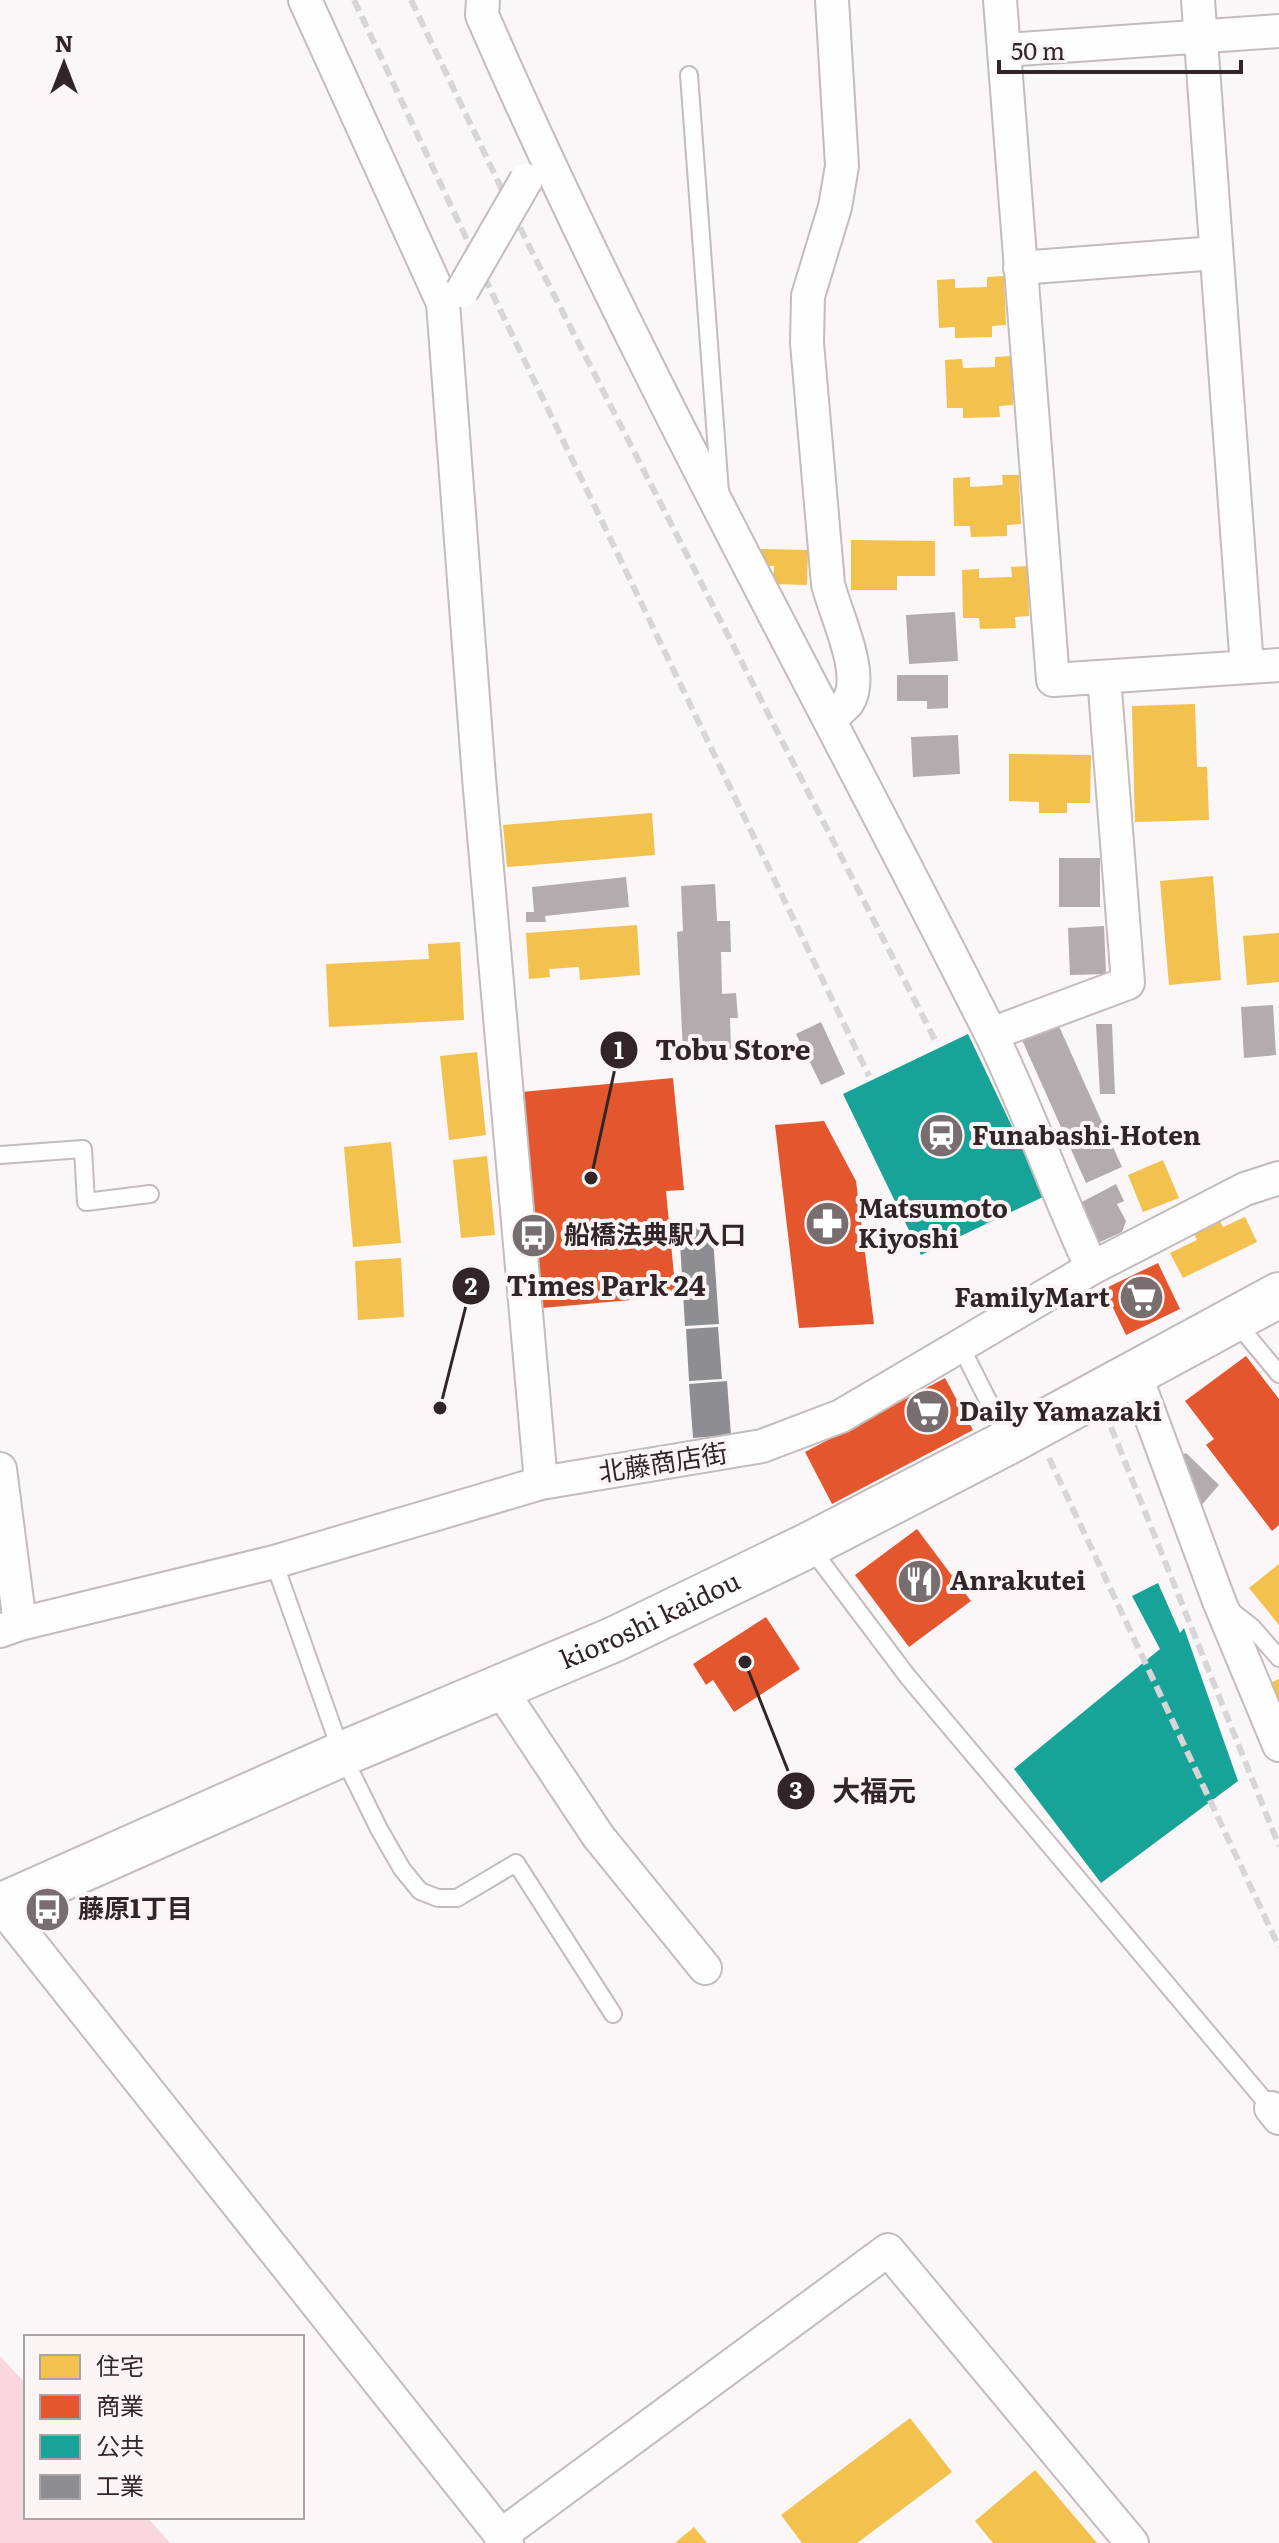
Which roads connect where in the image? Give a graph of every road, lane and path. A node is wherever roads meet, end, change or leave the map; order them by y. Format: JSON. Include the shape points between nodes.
{"nodes":[{"id":1,"x":305,"y":0,"type":"edge"},
{"id":2,"x":483,"y":0,"type":"edge"},
{"id":3,"x":832,"y":0,"type":"edge"},
{"id":4,"x":1000,"y":0,"type":"edge"},
{"id":5,"x":1198,"y":0,"type":"edge"},
{"id":6,"x":1279,"y":31,"type":"edge"},
{"id":7,"x":1200,"y":37,"type":"junction"},
{"id":8,"x":1004,"y":50,"type":"junction"},
{"id":9,"x":689,"y":75,"type":"dead end"},
{"id":10,"x":534,"y":167,"type":"junction"},
{"id":11,"x":1216,"y":253,"type":"junction"},
{"id":12,"x":1020,"y":268,"type":"junction"},
{"id":13,"x":453,"y":297,"type":"junction"},
{"id":14,"x":722,"y":512,"type":"junction"},
{"id":15,"x":1279,"y":665,"type":"edge"},
{"id":16,"x":1247,"y":667,"type":"junction"},
{"id":17,"x":1104,"y":677,"type":"junction"},
{"id":18,"x":830,"y":720,"type":"junction"},
{"id":19,"x":991,"y":1034,"type":"junction"},
{"id":20,"x":0,"y":1155,"type":"edge"},
{"id":21,"x":1279,"y":1178,"type":"edge"},
{"id":22,"x":150,"y":1194,"type":"dead end"},
{"id":23,"x":1092,"y":1268,"type":"junction"},
{"id":24,"x":1279,"y":1295,"type":"edge"},
{"id":25,"x":1234,"y":1320,"type":"junction"},
{"id":26,"x":960,"y":1345,"type":"junction"},
{"id":27,"x":1135,"y":1374,"type":"junction"},
{"id":28,"x":1279,"y":1374,"type":"edge"},
{"id":29,"x":1008,"y":1442,"type":"junction"},
{"id":30,"x":0,"y":1469,"type":"edge"},
{"id":31,"x":541,"y":1483,"type":"junction"},
{"id":32,"x":809,"y":1545,"type":"junction"},
{"id":33,"x":274,"y":1562,"type":"junction"},
{"id":34,"x":1219,"y":1601,"type":"junction"},
{"id":35,"x":10,"y":1627,"type":"edge"},
{"id":36,"x":1279,"y":1658,"type":"edge"},
{"id":37,"x":499,"y":1687,"type":"junction"},
{"id":38,"x":1279,"y":1745,"type":"edge"},
{"id":39,"x":342,"y":1754,"type":"junction"},
{"id":40,"x":0,"y":1905,"type":"edge"},
{"id":41,"x":705,"y":1968,"type":"dead end"},
{"id":42,"x":613,"y":2014,"type":"dead end"},
{"id":43,"x":1275,"y":2113,"type":"edge"},
{"id":44,"x":504,"y":2539,"type":"edge"},
{"id":45,"x":1132,"y":2543,"type":"edge"}],
"edges":[{"from":1,"to":13,"type":"street"},
{"from":2,"to":10,"type":"street","via":[[482,15]]},
{"from":3,"to":18,"type":"street","via":[[842,166],[808,296],[807,343],[828,584],[853,672],[848,701]]},
{"from":4,"to":8,"type":"street"},
{"from":5,"to":7,"type":"street"},
{"from":6,"to":7,"type":"street"},
{"from":7,"to":8,"type":"street"},
{"from":7,"to":11,"type":"street"},
{"from":8,"to":12,"type":"street"},
{"from":9,"to":14,"type":"lane"},
{"from":10,"to":13,"type":"street","bridge":true},
{"from":10,"to":14,"type":"street"},
{"from":11,"to":12,"type":"street"},
{"from":11,"to":16,"type":"street"},
{"from":12,"to":17,"type":"street","via":[[1053,680]]},
{"from":13,"to":31,"type":"street","via":[[480,794]]},
{"from":14,"to":18,"type":"street"},
{"from":15,"to":16,"type":"street"},
{"from":16,"to":17,"type":"street"},
{"from":17,"to":19,"type":"street","via":[[1128,983]]},
{"from":18,"to":19,"type":"street"},
{"from":19,"to":23,"type":"street"},
{"from":20,"to":22,"type":"lane","via":[[83,1149],[86,1202]]},
{"from":21,"to":23,"type":"street","name":"北藤商店街","via":[[1245,1189]]},
{"from":23,"to":26,"type":"street","name":"北藤商店街"},
{"from":24,"to":25,"type":"main road","name":"kioroshi kaidou"},
{"from":25,"to":27,"type":"main road","name":"kioroshi kaidou"},
{"from":25,"to":28,"type":"lane"},
{"from":26,"to":29,"type":"lane"},
{"from":26,"to":31,"type":"street","name":"北藤商店街","via":[[841,1416],[762,1446]]},
{"from":27,"to":29,"type":"main road","name":"kioroshi kaidou"},
{"from":27,"to":34,"type":"street"},
{"from":29,"to":32,"type":"main road","name":"kioroshi kaidou"},
{"from":30,"to":35,"type":"street"},
{"from":31,"to":33,"type":"street","name":"北藤商店街"},
{"from":32,"to":37,"type":"main road","name":"kioroshi kaidou","via":[[615,1639]]},
{"from":32,"to":43,"type":"lane","via":[[908,1677]]},
{"from":33,"to":35,"type":"street","name":"北藤商店街"},
{"from":33,"to":39,"type":"lane"},
{"from":34,"to":36,"type":"lane"},
{"from":34,"to":38,"type":"street"},
{"from":37,"to":39,"type":"main road","name":"kioroshi kaidou"},
{"from":37,"to":41,"type":"street","via":[[598,1836]]},
{"from":39,"to":40,"type":"main road","name":"kioroshi kaidou"},
{"from":39,"to":42,"type":"lane","via":[[379,1829],[420,1891],[457,1898],[516,1863]]},
{"from":40,"to":44,"type":"street"},
{"from":44,"to":45,"type":"street","via":[[888,2250]]}]}
